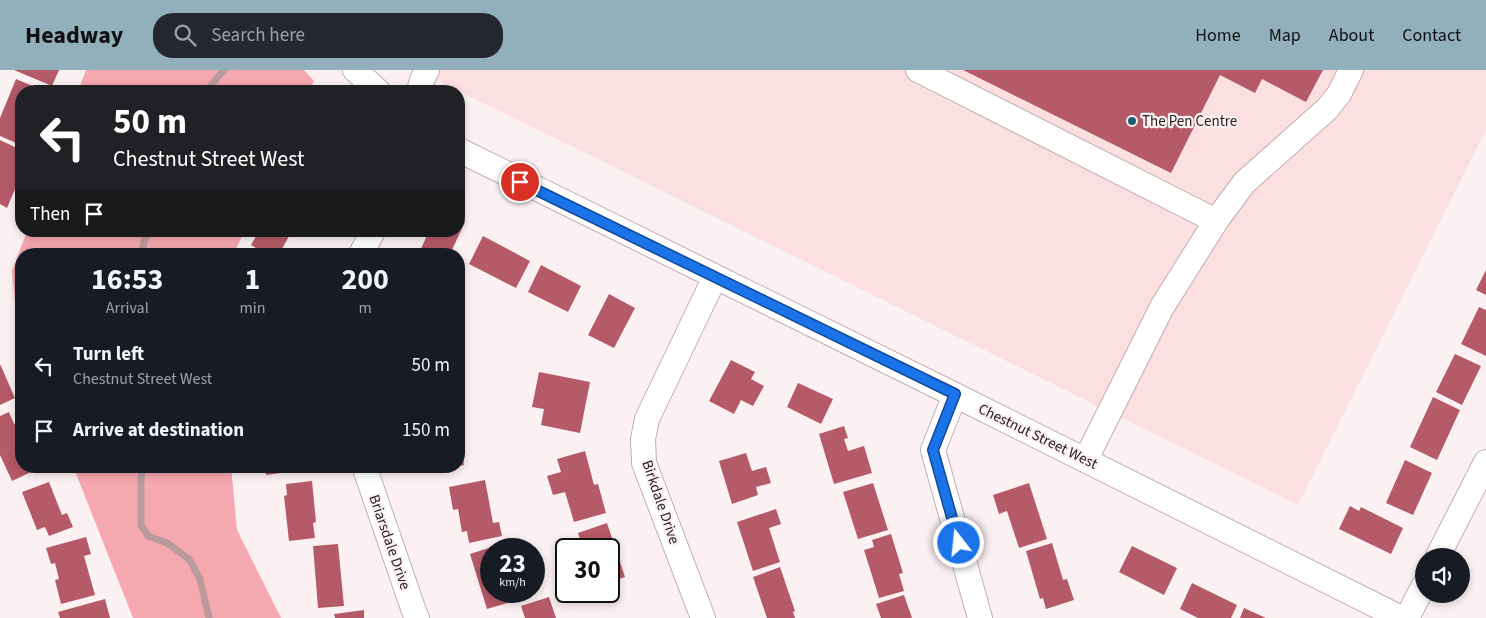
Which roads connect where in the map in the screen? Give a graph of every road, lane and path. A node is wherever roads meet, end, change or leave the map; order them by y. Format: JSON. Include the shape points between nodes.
{"nodes":[{"id":1,"x":355,"y":70,"type":"edge"},
{"id":2,"x":428,"y":70,"type":"edge"},
{"id":3,"x":918,"y":70,"type":"edge"},
{"id":4,"x":1351,"y":70,"type":"edge"},
{"id":5,"x":371,"y":85,"type":"edge"},
{"id":6,"x":421,"y":85,"type":"edge"},
{"id":7,"x":465,"y":153,"type":"edge"},
{"id":8,"x":1216,"y":221,"type":"junction"},
{"id":9,"x":715,"y":277,"type":"junction"},
{"id":10,"x":955,"y":394,"type":"junction"},
{"id":11,"x":1086,"y":459,"type":"junction"},
{"id":12,"x":1486,"y":462,"type":"edge"},
{"id":13,"x":366,"y":473,"type":"edge"},
{"id":14,"x":1442,"y":548,"type":"edge"},
{"id":15,"x":1415,"y":602,"type":"edge"},
{"id":16,"x":417,"y":618,"type":"edge"},
{"id":17,"x":703,"y":618,"type":"edge"},
{"id":18,"x":980,"y":618,"type":"edge"},
{"id":19,"x":1401,"y":618,"type":"edge"},
{"id":20,"x":1407,"y":618,"type":"edge"}],
"edges":[{"from":1,"to":5,"type":"street"},
{"from":2,"to":6,"type":"street"},
{"from":3,"to":8,"type":"street"},
{"from":4,"to":8,"type":"street","via":[[1327,109],[1244,183]]},
{"from":7,"to":9,"type":"street","name":"Chestnut Street West"},
{"from":8,"to":11,"type":"street","via":[[1162,307]]},
{"from":9,"to":10,"type":"street","name":"Chestnut Street West"},
{"from":9,"to":17,"type":"street","name":"Birkdale Drive","via":[[646,418],[643,439],[644,463]]},
{"from":10,"to":11,"type":"street","name":"Chestnut Street West"},
{"from":10,"to":18,"type":"street","via":[[933,450]]},
{"from":11,"to":19,"type":"street","name":"Chestnut Street West"},
{"from":12,"to":14,"type":"street"},
{"from":13,"to":16,"type":"street","name":"Briarsdale Drive"},
{"from":15,"to":20,"type":"street"}]}
